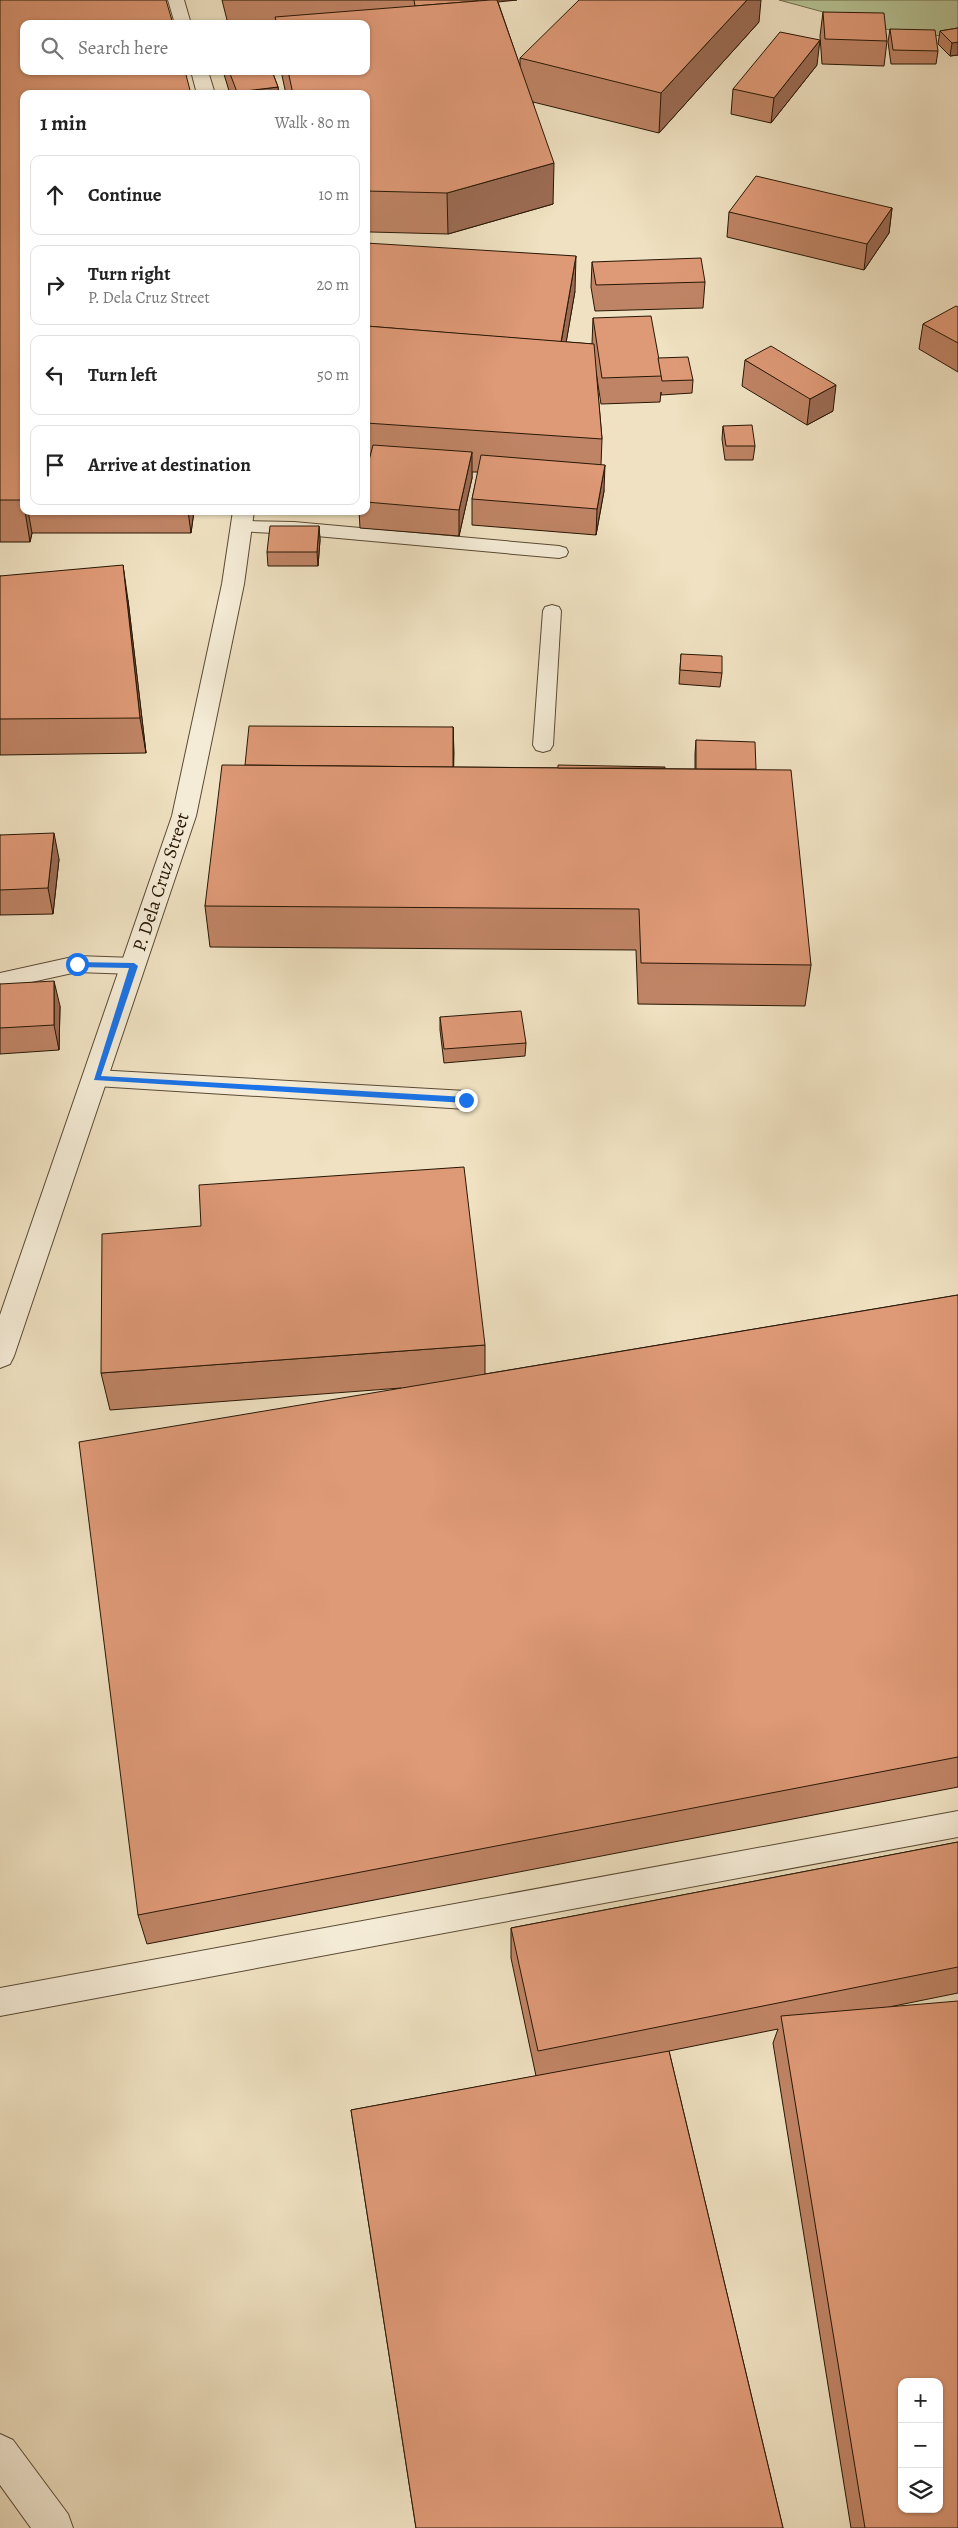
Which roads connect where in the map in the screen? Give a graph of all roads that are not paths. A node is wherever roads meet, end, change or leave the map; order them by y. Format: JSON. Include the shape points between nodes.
{"nodes":[{"id":1,"x":176,"y":0,"type":"edge"},
{"id":2,"x":182,"y":20,"type":"edge"},
{"id":3,"x":200,"y":75,"type":"edge"},
{"id":4,"x":205,"y":90,"type":"edge"},
{"id":5,"x":243,"y":519,"type":"edge"},
{"id":6,"x":559,"y":552,"type":"dead end"},
{"id":7,"x":552,"y":611,"type":"dead end"},
{"id":8,"x":543,"y":745,"type":"dead end"},
{"id":9,"x":134,"y":966,"type":"junction"},
{"id":10,"x":0,"y":981,"type":"edge"},
{"id":11,"x":96,"y":1078,"type":"junction"},
{"id":12,"x":466,"y":1100,"type":"dead end"},
{"id":13,"x":0,"y":1356,"type":"edge"},
{"id":14,"x":958,"y":1824,"type":"edge"},
{"id":15,"x":0,"y":2002,"type":"edge"},
{"id":16,"x":0,"y":2452,"type":"edge"},
{"id":17,"x":54,"y":2528,"type":"edge"}],
"edges":[{"from":1,"to":2,"type":"street"},
{"from":3,"to":4,"type":"street"},
{"from":5,"to":6,"type":"lane","via":[[294,528]]},
{"from":5,"to":9,"type":"street","name":"P. Dela Cruz Street","via":[[233,584],[184,816]]},
{"from":7,"to":8,"type":"lane"},
{"from":9,"to":10,"type":"lane","via":[[77,964]]},
{"from":9,"to":11,"type":"street","name":"P. Dela Cruz Street"},
{"from":11,"to":12,"type":"lane"},
{"from":11,"to":13,"type":"street","name":"P. Dela Cruz Street"},
{"from":14,"to":15,"type":"lane"},
{"from":16,"to":17,"type":"street"}]}
